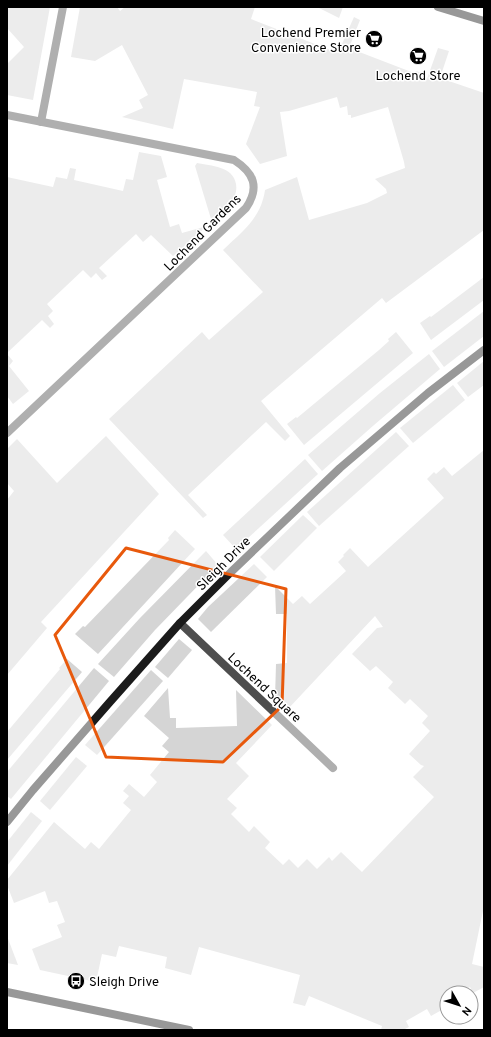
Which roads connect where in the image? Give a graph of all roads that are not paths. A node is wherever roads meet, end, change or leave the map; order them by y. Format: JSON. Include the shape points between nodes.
{"nodes":[{"id":1,"x":63,"y":7,"type":"edge"},
{"id":2,"x":438,"y":7,"type":"edge"},
{"id":3,"x":484,"y":21,"type":"edge"},
{"id":4,"x":7,"y":115,"type":"edge"},
{"id":5,"x":41,"y":122,"type":"junction"},
{"id":6,"x":484,"y":350,"type":"edge"},
{"id":7,"x":7,"y":433,"type":"edge"},
{"id":8,"x":180,"y":623,"type":"junction"},
{"id":9,"x":333,"y":768,"type":"dead end"},
{"id":10,"x":7,"y":822,"type":"edge"},
{"id":11,"x":7,"y":992,"type":"edge"},
{"id":12,"x":189,"y":1030,"type":"edge"}],
"edges":[{"from":1,"to":5,"type":"street"},
{"from":2,"to":3,"type":"street"},
{"from":4,"to":5,"type":"street","name":"Lochend Gardens"},
{"from":5,"to":7,"type":"street","name":"Lochend Gardens","via":[[234,160],[246,167],[250,173],[254,194],[246,208]]},
{"from":6,"to":8,"type":"street","name":"Sleigh Drive","via":[[428,393],[340,468]]},
{"from":8,"to":9,"type":"street","name":"Lochend Square"},
{"from":8,"to":10,"type":"street","name":"Sleigh Drive"},
{"from":11,"to":12,"type":"street"}]}
